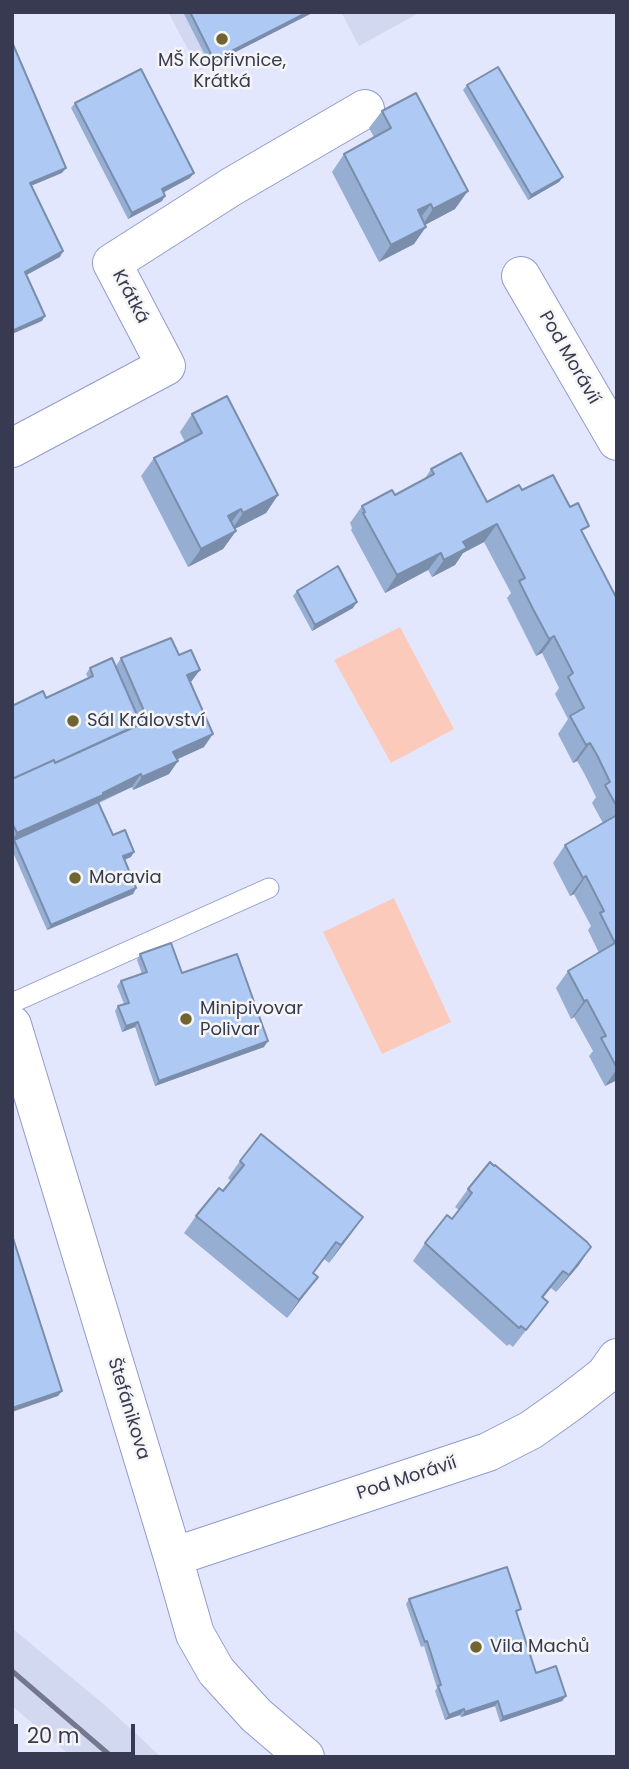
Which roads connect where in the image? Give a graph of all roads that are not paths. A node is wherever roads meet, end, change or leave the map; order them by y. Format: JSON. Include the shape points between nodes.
{"nodes":[{"id":1,"x":365,"y":109,"type":"dead end"},
{"id":2,"x":521,"y":276,"type":"dead end"},
{"id":3,"x":617,"y":441,"type":"edge"},
{"id":4,"x":12,"y":448,"type":"edge"},
{"id":5,"x":269,"y":888,"type":"dead end"},
{"id":6,"x":12,"y":1003,"type":"edge"},
{"id":7,"x":12,"y":1025,"type":"edge"},
{"id":8,"x":613,"y":1372,"type":"edge"},
{"id":9,"x":173,"y":1557,"type":"junction"},
{"id":10,"x":305,"y":1757,"type":"edge"}],
"edges":[{"from":1,"to":4,"type":"street","name":"Krátká","via":[[112,263],[166,366]]},
{"from":2,"to":3,"type":"street","name":"Pod Morávií"},
{"from":5,"to":6,"type":"lane"},
{"from":7,"to":9,"type":"street","name":"Štefánikova"},
{"from":8,"to":9,"type":"street","name":"Pod Morávií","via":[[531,1430],[488,1452]]},
{"from":9,"to":10,"type":"street","name":"Štefánikova","via":[[195,1634],[216,1671],[256,1715]]}]}
